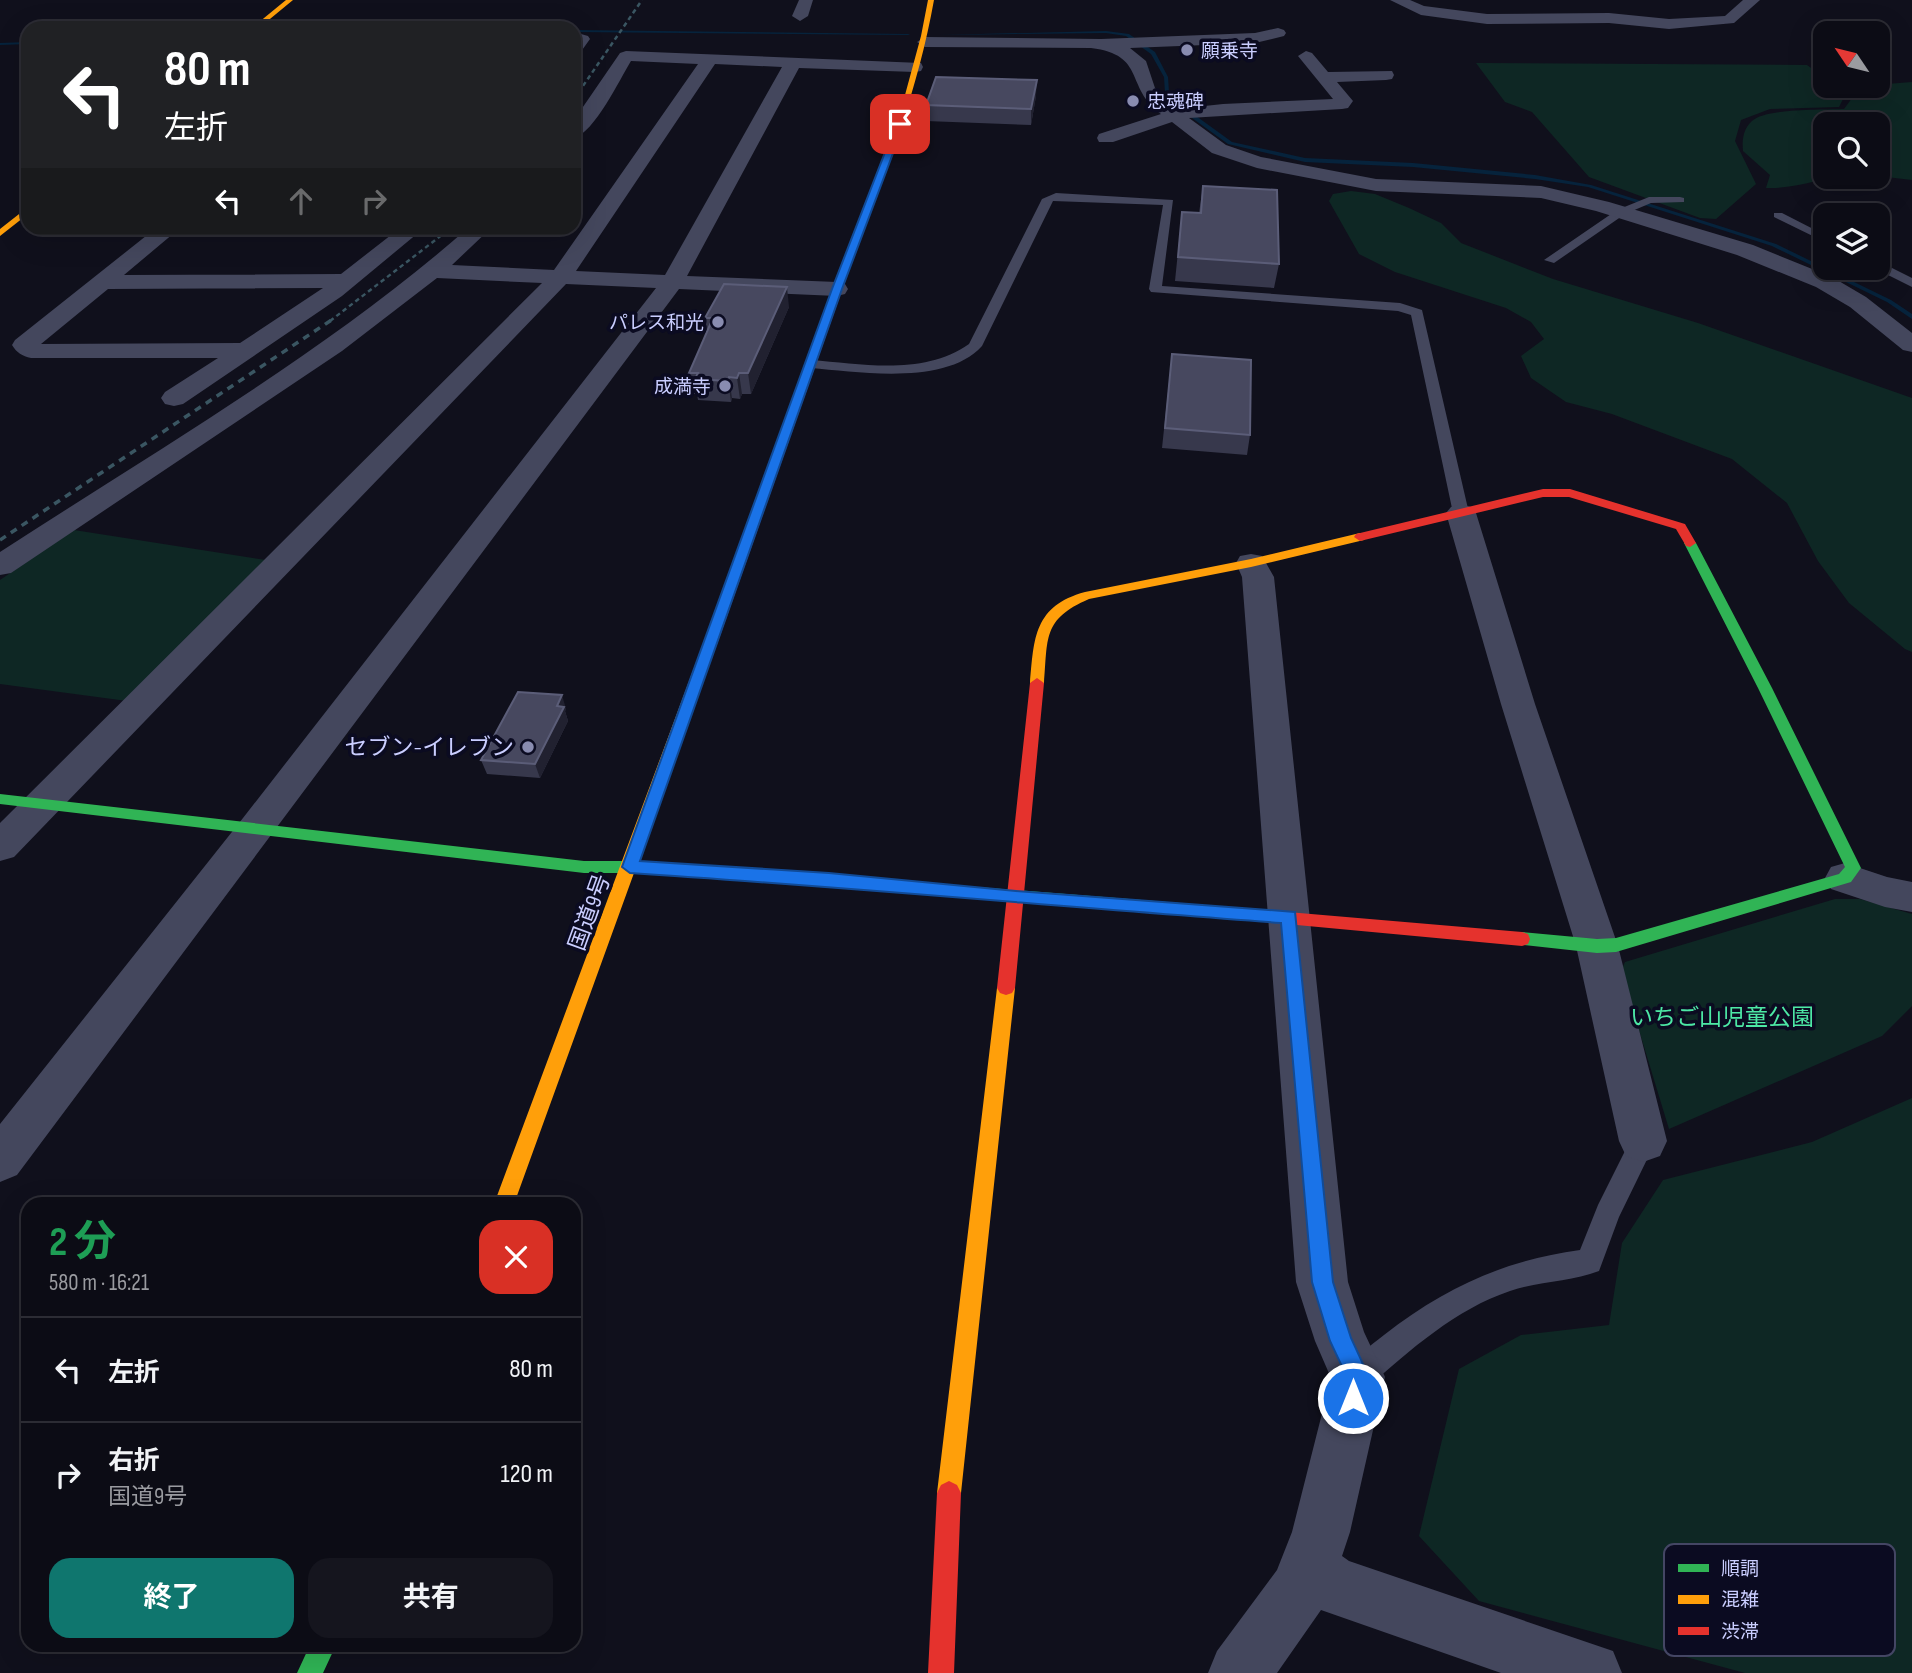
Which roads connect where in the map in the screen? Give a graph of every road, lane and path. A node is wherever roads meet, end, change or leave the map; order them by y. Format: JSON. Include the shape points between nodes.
{"nodes":[{"id":1,"x":290,"y":0,"type":"edge"},
{"id":2,"x":806,"y":0,"type":"edge"},
{"id":3,"x":931,"y":0,"type":"edge"},
{"id":4,"x":1397,"y":0,"type":"edge"},
{"id":5,"x":1753,"y":0,"type":"edge"},
{"id":6,"x":800,"y":16,"type":"dead end"},
{"id":7,"x":264,"y":21,"type":"edge"},
{"id":8,"x":1278,"y":33,"type":"dead end"},
{"id":9,"x":925,"y":42,"type":"junction"},
{"id":10,"x":1137,"y":48,"type":"junction"},
{"id":11,"x":1306,"y":56,"type":"dead end"},
{"id":12,"x":710,"y":58,"type":"junction"},
{"id":13,"x":1054,"y":60,"type":"dead end"},
{"id":14,"x":794,"y":61,"type":"junction"},
{"id":15,"x":915,"y":66,"type":"junction"},
{"id":16,"x":1386,"y":75,"type":"dead end"},
{"id":17,"x":1324,"y":77,"type":"junction"},
{"id":18,"x":1329,"y":106,"type":"junction"},
{"id":19,"x":1183,"y":113,"type":"junction"},
{"id":20,"x":581,"y":124,"type":"edge"},
{"id":21,"x":1341,"y":124,"type":"dead end"},
{"id":22,"x":1106,"y":138,"type":"dead end"},
{"id":23,"x":1680,"y":200,"type":"dead end"},
{"id":24,"x":1626,"y":209,"type":"junction"},
{"id":25,"x":1778,"y":215,"type":"dead end"},
{"id":26,"x":21,"y":216,"type":"edge"},
{"id":27,"x":0,"y":233,"type":"edge"},
{"id":28,"x":1813,"y":233,"type":"edge"},
{"id":29,"x":160,"y":235,"type":"edge"},
{"id":30,"x":404,"y":235,"type":"edge"},
{"id":31,"x":472,"y":235,"type":"edge"},
{"id":32,"x":1550,"y":260,"type":"dead end"},
{"id":33,"x":432,"y":271,"type":"junction"},
{"id":34,"x":1890,"y":271,"type":"edge"},
{"id":35,"x":560,"y":277,"type":"junction"},
{"id":36,"x":347,"y":281,"type":"junction"},
{"id":37,"x":673,"y":281,"type":"junction"},
{"id":38,"x":102,"y":282,"type":"junction"},
{"id":39,"x":1912,"y":283,"type":"edge"},
{"id":40,"x":837,"y":289,"type":"junction"},
{"id":41,"x":1912,"y":345,"type":"edge"},
{"id":42,"x":247,"y":350,"type":"junction"},
{"id":43,"x":811,"y":365,"type":"junction"},
{"id":44,"x":174,"y":398,"type":"dead end"},
{"id":45,"x":1461,"y":513,"type":"junction"},
{"id":46,"x":1251,"y":563,"type":"junction"},
{"id":47,"x":0,"y":566,"type":"edge"},
{"id":48,"x":0,"y":799,"type":"edge"},
{"id":49,"x":40,"y":804,"type":"junction"},
{"id":50,"x":257,"y":828,"type":"junction"},
{"id":51,"x":0,"y":847,"type":"edge"},
{"id":52,"x":630,"y":867,"type":"junction"},
{"id":53,"x":1845,"y":878,"type":"junction"},
{"id":54,"x":1912,"y":897,"type":"edge"},
{"id":55,"x":1016,"y":898,"type":"junction"},
{"id":56,"x":1289,"y":917,"type":"junction"},
{"id":57,"x":1597,"y":946,"type":"junction"},
{"id":58,"x":1643,"y":1141,"type":"joint"},
{"id":59,"x":0,"y":1160,"type":"edge"},
{"id":60,"x":507,"y":1197,"type":"edge"},
{"id":61,"x":1358,"y":1377,"type":"junction"},
{"id":62,"x":1308,"y":1568,"type":"junction"},
{"id":63,"x":320,"y":1652,"type":"edge"},
{"id":64,"x":310,"y":1673,"type":"edge"},
{"id":65,"x":942,"y":1673,"type":"edge"},
{"id":66,"x":1239,"y":1673,"type":"edge"},
{"id":67,"x":1591,"y":1673,"type":"edge"}],
"edges":[{"from":1,"to":7,"type":"main road"},
{"from":2,"to":6,"type":"street"},
{"from":3,"to":9,"type":"main road","name":"国道9号"},
{"from":4,"to":5,"type":"street","via":[[1421,10],[1487,19],[1609,18],[1669,24],[1729,20]]},
{"from":8,"to":10,"type":"street"},
{"from":9,"to":10,"type":"street"},
{"from":9,"to":15,"type":"main road","name":"国道9号"},
{"from":10,"to":13,"type":"street"},
{"from":10,"to":19,"type":"street","via":[[1147,89],[1161,106]]},
{"from":11,"to":17,"type":"street"},
{"from":12,"to":14,"type":"street"},
{"from":12,"to":20,"type":"street","via":[[626,56]]},
{"from":12,"to":35,"type":"street"},
{"from":14,"to":15,"type":"street"},
{"from":14,"to":37,"type":"street"},
{"from":15,"to":40,"type":"main road","name":"国道9号","via":[[900,124]]},
{"from":16,"to":17,"type":"street"},
{"from":17,"to":18,"type":"street","via":[[1344,101]]},
{"from":18,"to":19,"type":"street"},
{"from":18,"to":21,"type":"street"},
{"from":19,"to":22,"type":"street"},
{"from":19,"to":24,"type":"street","via":[[1219,149],[1269,165],[1376,185],[1541,192]]},
{"from":23,"to":24,"type":"lane","via":[[1649,200]]},
{"from":24,"to":32,"type":"lane"},
{"from":24,"to":41,"type":"street","via":[[1824,282],[1858,302]]},
{"from":25,"to":28,"type":"lane"},
{"from":26,"to":27,"type":"main road"},
{"from":29,"to":38,"type":"street"},
{"from":30,"to":36,"type":"street"},
{"from":31,"to":33,"type":"street"},
{"from":33,"to":35,"type":"street"},
{"from":33,"to":47,"type":"street","via":[[333,346]]},
{"from":34,"to":39,"type":"lane"},
{"from":35,"to":37,"type":"street"},
{"from":35,"to":49,"type":"street"},
{"from":36,"to":38,"type":"street"},
{"from":36,"to":42,"type":"street"},
{"from":37,"to":40,"type":"street"},
{"from":37,"to":50,"type":"street"},
{"from":38,"to":42,"type":"street","via":[[24,345],[31,351]]},
{"from":40,"to":43,"type":"main road","name":"国道9号"},
{"from":42,"to":44,"type":"street"},
{"from":43,"to":45,"type":"lane","via":[[926,367],[956,360],[975,345],[1048,199],[1169,202],[1155,289],[1400,307],[1418,313]]},
{"from":43,"to":52,"type":"main road","name":"国道9号"},
{"from":45,"to":46,"type":"main road"},
{"from":45,"to":53,"type":"main road","via":[[1543,493],[1570,493],[1681,527],[1851,859],[1852,872]]},
{"from":45,"to":57,"type":"street"},
{"from":46,"to":55,"type":"main road","via":[[1085,596],[1061,604],[1042,627]]},
{"from":46,"to":56,"type":"street","via":[[1258,577]]},
{"from":48,"to":49,"type":"main road"},
{"from":49,"to":50,"type":"main road"},
{"from":49,"to":51,"type":"street"},
{"from":50,"to":52,"type":"main road","via":[[584,867]]},
{"from":50,"to":59,"type":"street"},
{"from":52,"to":55,"type":"main road","via":[[829,879]]},
{"from":52,"to":60,"type":"main road","name":"国道9号"},
{"from":53,"to":54,"type":"street"},
{"from":53,"to":57,"type":"main road","via":[[1616,946]]},
{"from":55,"to":56,"type":"main road"},
{"from":55,"to":65,"type":"main road","via":[[946,1518]]},
{"from":56,"to":57,"type":"main road"},
{"from":56,"to":61,"type":"street","via":[[1322,1282]]},
{"from":57,"to":58,"type":"street"},
{"from":58,"to":61,"type":"lane","via":[[1589,1262],[1507,1279],[1476,1292],[1385,1352]]},
{"from":61,"to":62,"type":"street"},
{"from":62,"to":66,"type":"street","via":[[1299,1591]]},
{"from":62,"to":67,"type":"street","via":[[1333,1585]]},
{"from":63,"to":64,"type":"main road"}]}
